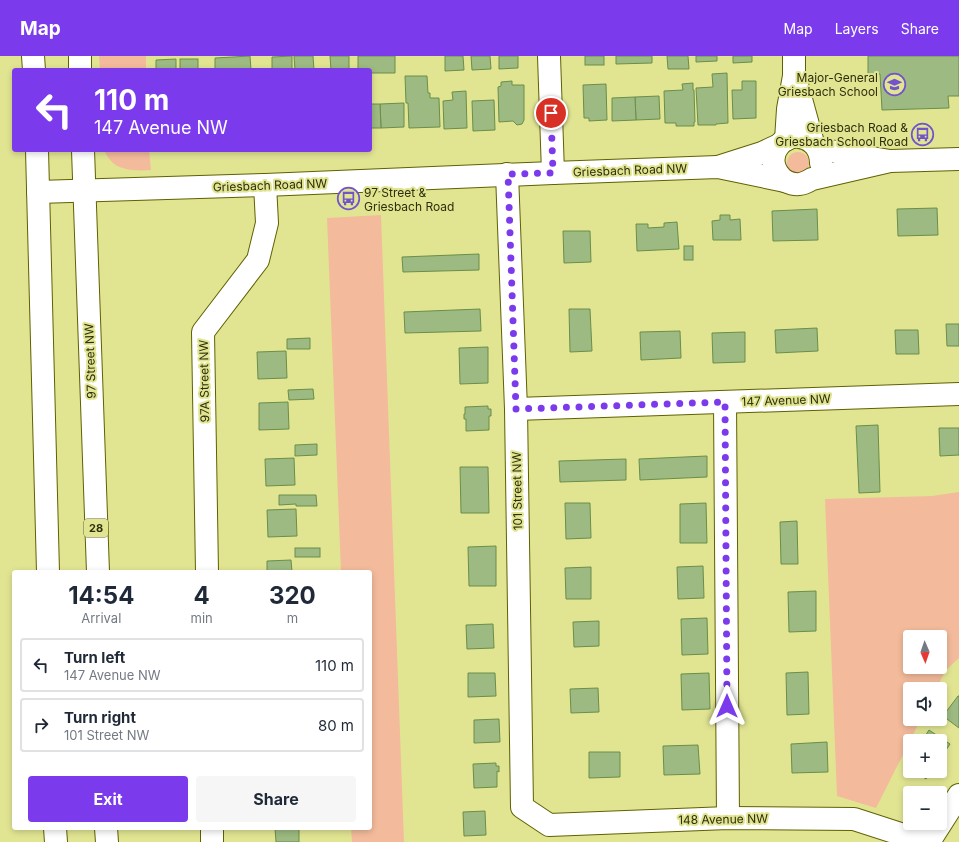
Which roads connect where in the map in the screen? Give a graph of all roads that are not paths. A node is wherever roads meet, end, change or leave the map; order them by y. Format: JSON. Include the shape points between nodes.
{"nodes":[{"id":1,"x":33,"y":56,"type":"edge"},
{"id":2,"x":80,"y":56,"type":"edge"},
{"id":3,"x":549,"y":56,"type":"edge"},
{"id":4,"x":794,"y":66,"type":"edge"},
{"id":5,"x":34,"y":68,"type":"edge"},
{"id":6,"x":80,"y":68,"type":"edge"},
{"id":7,"x":782,"y":143,"type":"junction"},
{"id":8,"x":815,"y":146,"type":"junction"},
{"id":9,"x":36,"y":152,"type":"edge"},
{"id":10,"x":83,"y":152,"type":"edge"},
{"id":11,"x":959,"y":159,"type":"edge"},
{"id":12,"x":890,"y":161,"type":"junction"},
{"id":13,"x":718,"y":167,"type":"junction"},
{"id":14,"x":553,"y":173,"type":"junction"},
{"id":15,"x":508,"y":174,"type":"junction"},
{"id":16,"x":812,"y":179,"type":"junction"},
{"id":17,"x":785,"y":181,"type":"junction"},
{"id":18,"x":265,"y":185,"type":"junction"},
{"id":19,"x":84,"y":190,"type":"junction"},
{"id":20,"x":38,"y":192,"type":"junction"},
{"id":21,"x":959,"y":394,"type":"edge"},
{"id":22,"x":725,"y":402,"type":"junction"},
{"id":23,"x":516,"y":409,"type":"junction"},
{"id":24,"x":48,"y":570,"type":"edge"},
{"id":25,"x":98,"y":570,"type":"edge"},
{"id":26,"x":207,"y":570,"type":"edge"},
{"id":27,"x":959,"y":795,"type":"edge"},
{"id":28,"x":522,"y":807,"type":"joint"},
{"id":29,"x":728,"y":818,"type":"junction"},
{"id":30,"x":55,"y":830,"type":"edge"},
{"id":31,"x":106,"y":830,"type":"edge"},
{"id":32,"x":212,"y":830,"type":"edge"},
{"id":33,"x":56,"y":842,"type":"edge"},
{"id":34,"x":107,"y":842,"type":"edge"},
{"id":35,"x":212,"y":842,"type":"edge"},
{"id":36,"x":925,"y":842,"type":"edge"},
{"id":37,"x":929,"y":842,"type":"edge"}],
"edges":[{"from":1,"to":5,"type":"street"},
{"from":2,"to":6,"type":"street"},
{"from":3,"to":14,"type":"street"},
{"from":4,"to":7,"type":"street"},
{"from":4,"to":8,"type":"street"},
{"from":7,"to":8,"type":"street","name":"Griesbach Road NW","via":[[788,138],[803,137]]},
{"from":7,"to":13,"type":"street","name":"Griesbach Road NW","via":[[762,153]]},
{"from":7,"to":17,"type":"street","via":[[777,148],[773,162],[775,170]]},
{"from":8,"to":12,"type":"street","name":"Griesbach Road NW"},
{"from":8,"to":16,"type":"street","via":[[821,159],[817,174]]},
{"from":9,"to":20,"type":"street"},
{"from":10,"to":19,"type":"street","name":"97 Street NW"},
{"from":11,"to":12,"type":"street","name":"Griesbach Road NW"},
{"from":12,"to":16,"type":"street","name":"Griesbach Road NW"},
{"from":13,"to":14,"type":"street","name":"Griesbach Road NW"},
{"from":13,"to":17,"type":"street","name":"Griesbach Road NW"},
{"from":14,"to":15,"type":"street","name":"Griesbach Road NW"},
{"from":15,"to":18,"type":"street","name":"Griesbach Road NW"},
{"from":15,"to":23,"type":"street","name":"101 Street NW"},
{"from":16,"to":17,"type":"street","name":"Griesbach Road NW","via":[[799,184]]},
{"from":18,"to":19,"type":"street","name":"Griesbach Road NW"},
{"from":18,"to":26,"type":"street","name":"97A Street NW","via":[[267,223],[258,260],[203,332]]},
{"from":19,"to":20,"type":"street","name":"Griesbach Road NW"},
{"from":19,"to":25,"type":"street","name":"97 Street NW","number":"28"},
{"from":20,"to":24,"type":"street"},
{"from":21,"to":22,"type":"street","name":"147 Avenue NW"},
{"from":22,"to":23,"type":"street","name":"147 Avenue NW"},
{"from":22,"to":29,"type":"street"},
{"from":23,"to":28,"type":"street","name":"101 Street NW"},
{"from":27,"to":37,"type":"street"},
{"from":28,"to":29,"type":"street","name":"148 Avenue NW","via":[[549,825]]},
{"from":29,"to":36,"type":"street","name":"148 Avenue NW","via":[[854,820]]},
{"from":30,"to":33,"type":"street"},
{"from":31,"to":34,"type":"street"},
{"from":32,"to":35,"type":"street"}]}
